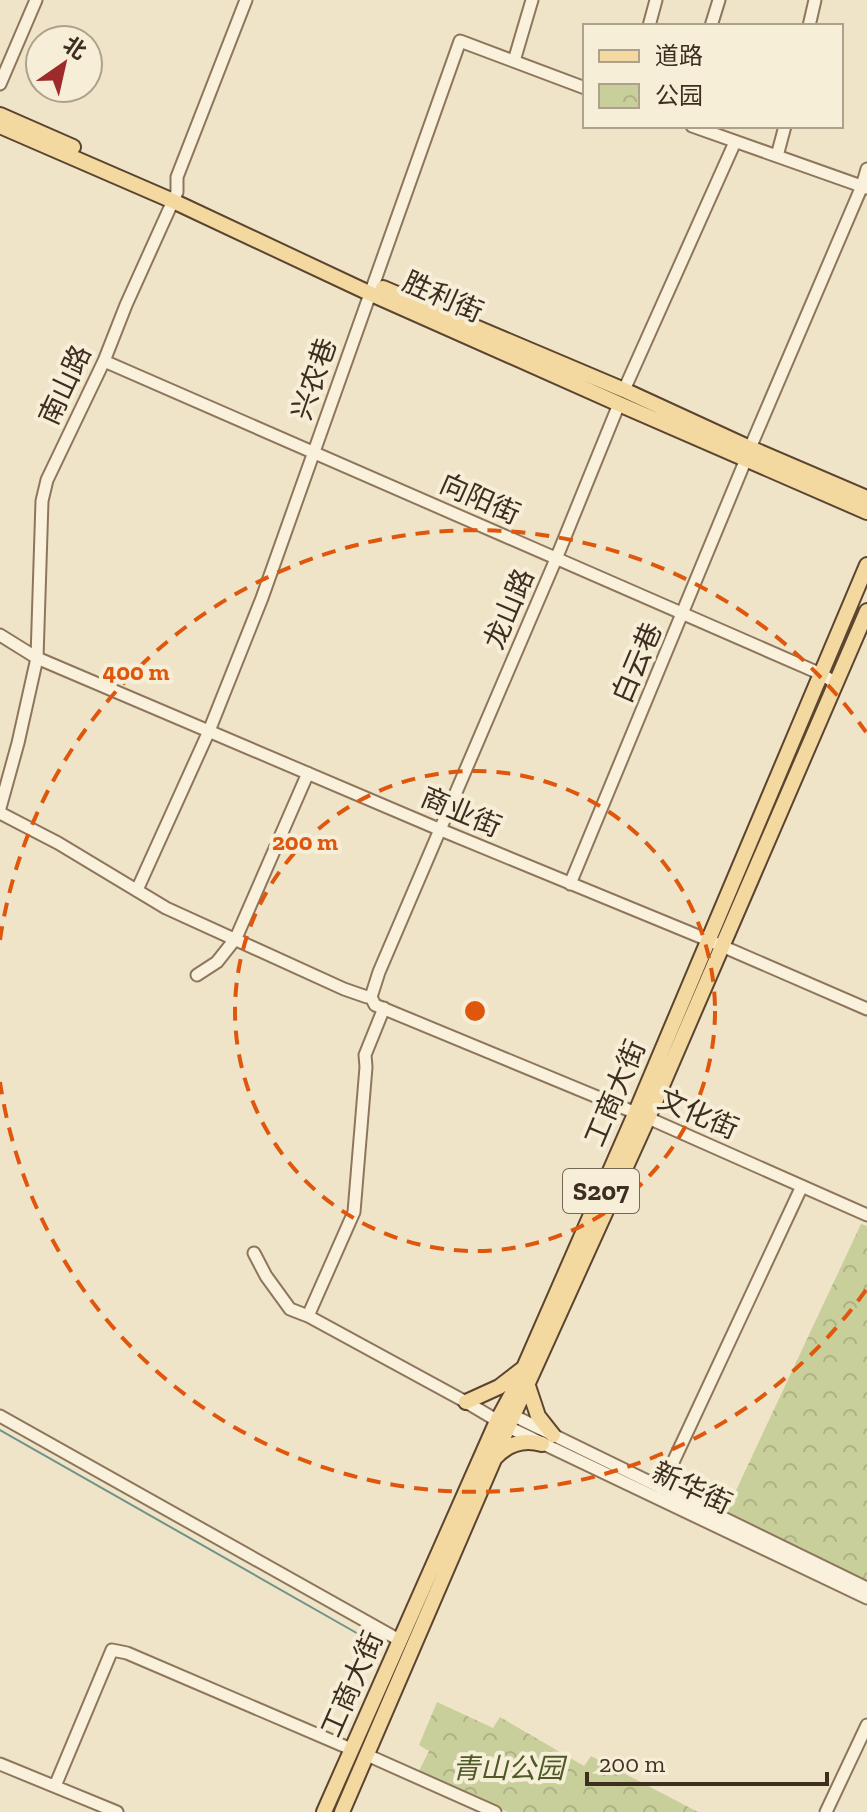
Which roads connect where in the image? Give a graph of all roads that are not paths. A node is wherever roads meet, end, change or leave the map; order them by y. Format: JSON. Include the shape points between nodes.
{"nodes":[{"id":1,"x":36,"y":0,"type":"edge"},
{"id":2,"x":246,"y":0,"type":"edge"},
{"id":3,"x":532,"y":0,"type":"edge"},
{"id":4,"x":656,"y":0,"type":"edge"},
{"id":5,"x":719,"y":0,"type":"edge"},
{"id":6,"x":815,"y":0,"type":"edge"},
{"id":7,"x":650,"y":24,"type":"edge"},
{"id":8,"x":712,"y":24,"type":"edge"},
{"id":9,"x":809,"y":24,"type":"edge"},
{"id":10,"x":514,"y":61,"type":"junction"},
{"id":11,"x":0,"y":84,"type":"edge"},
{"id":12,"x":583,"y":87,"type":"edge"},
{"id":13,"x":0,"y":115,"type":"edge"},
{"id":14,"x":0,"y":126,"type":"edge"},
{"id":15,"x":697,"y":128,"type":"edge"},
{"id":16,"x":784,"y":128,"type":"edge"},
{"id":17,"x":735,"y":142,"type":"junction"},
{"id":18,"x":777,"y":156,"type":"junction"},
{"id":19,"x":867,"y":169,"type":"edge"},
{"id":20,"x":864,"y":187,"type":"edge"},
{"id":21,"x":175,"y":197,"type":"junction"},
{"id":22,"x":371,"y":289,"type":"junction"},
{"id":23,"x":104,"y":361,"type":"junction"},
{"id":24,"x":621,"y":397,"type":"junction"},
{"id":25,"x":314,"y":453,"type":"junction"},
{"id":26,"x":748,"y":454,"type":"junction"},
{"id":27,"x":867,"y":498,"type":"edge"},
{"id":28,"x":867,"y":512,"type":"edge"},
{"id":29,"x":556,"y":559,"type":"junction"},
{"id":30,"x":867,"y":565,"type":"edge"},
{"id":31,"x":867,"y":611,"type":"edge"},
{"id":32,"x":683,"y":614,"type":"junction"},
{"id":33,"x":0,"y":635,"type":"edge"},
{"id":34,"x":37,"y":658,"type":"junction"},
{"id":35,"x":821,"y":674,"type":"junction"},
{"id":36,"x":836,"y":683,"type":"junction"},
{"id":37,"x":209,"y":731,"type":"junction"},
{"id":38,"x":308,"y":773,"type":"junction"},
{"id":39,"x":0,"y":810,"type":"edge"},
{"id":40,"x":441,"y":830,"type":"junction"},
{"id":41,"x":570,"y":884,"type":"junction"},
{"id":42,"x":137,"y":890,"type":"junction"},
{"id":43,"x":236,"y":938,"type":"junction"},
{"id":44,"x":715,"y":943,"type":"junction"},
{"id":45,"x":197,"y":975,"type":"dead end"},
{"id":46,"x":377,"y":1003,"type":"junction"},
{"id":47,"x":867,"y":1009,"type":"edge"},
{"id":48,"x":641,"y":1116,"type":"junction"},
{"id":49,"x":802,"y":1186,"type":"junction"},
{"id":50,"x":867,"y":1215,"type":"edge"},
{"id":51,"x":254,"y":1253,"type":"dead end"},
{"id":52,"x":308,"y":1316,"type":"junction"},
{"id":53,"x":524,"y":1367,"type":"junction"},
{"id":54,"x":528,"y":1386,"type":"junction"},
{"id":55,"x":466,"y":1402,"type":"junction"},
{"id":56,"x":0,"y":1416,"type":"edge"},
{"id":57,"x":505,"y":1419,"type":"junction"},
{"id":58,"x":548,"y":1440,"type":"junction"},
{"id":59,"x":494,"y":1461,"type":"junction"},
{"id":60,"x":661,"y":1488,"type":"junction"},
{"id":61,"x":867,"y":1588,"type":"edge"},
{"id":62,"x":867,"y":1598,"type":"edge"},
{"id":63,"x":401,"y":1641,"type":"junction"},
{"id":64,"x":867,"y":1725,"type":"edge"},
{"id":65,"x":351,"y":1749,"type":"junction"},
{"id":66,"x":367,"y":1755,"type":"junction"},
{"id":67,"x":0,"y":1764,"type":"edge"},
{"id":68,"x":55,"y":1786,"type":"junction"},
{"id":69,"x":117,"y":1812,"type":"edge"},
{"id":70,"x":324,"y":1812,"type":"edge"},
{"id":71,"x":342,"y":1812,"type":"edge"},
{"id":72,"x":495,"y":1812,"type":"edge"},
{"id":73,"x":826,"y":1812,"type":"edge"}],
"edges":[{"from":1,"to":11,"type":"street"},
{"from":2,"to":21,"type":"street","name":"南山路","via":[[177,177]]},
{"from":3,"to":10,"type":"street"},
{"from":4,"to":7,"type":"street"},
{"from":5,"to":8,"type":"street"},
{"from":6,"to":9,"type":"street"},
{"from":10,"to":12,"type":"street"},
{"from":10,"to":22,"type":"street","name":"兴农巷","via":[[460,41]]},
{"from":13,"to":21,"type":"main road","name":"胜利街"},
{"from":14,"to":21,"type":"main road","name":"胜利街"},
{"from":15,"to":17,"type":"street"},
{"from":16,"to":18,"type":"street"},
{"from":17,"to":18,"type":"street"},
{"from":17,"to":24,"type":"street","name":"龙山路"},
{"from":18,"to":20,"type":"street"},
{"from":19,"to":20,"type":"street","name":"白云巷"},
{"from":20,"to":26,"type":"street","name":"白云巷"},
{"from":21,"to":22,"type":"main road","name":"胜利街"},
{"from":21,"to":23,"type":"street","name":"南山路"},
{"from":22,"to":24,"type":"main road","name":"胜利街"},
{"from":22,"to":25,"type":"street","name":"兴农巷"},
{"from":23,"to":25,"type":"street","name":"向阳街"},
{"from":23,"to":34,"type":"street","name":"南山路","via":[[42,501]]},
{"from":24,"to":26,"type":"main road","name":"胜利街"},
{"from":24,"to":29,"type":"street","name":"龙山路"},
{"from":25,"to":29,"type":"street","name":"向阳街"},
{"from":25,"to":37,"type":"street","name":"兴农巷"},
{"from":26,"to":27,"type":"main road","name":"胜利街"},
{"from":26,"to":28,"type":"main road","name":"胜利街"},
{"from":26,"to":32,"type":"street","name":"白云巷"},
{"from":29,"to":32,"type":"street","name":"向阳街"},
{"from":29,"to":40,"type":"street","name":"龙山路"},
{"from":30,"to":35,"type":"main road","name":"工商大街","number":"S207"},
{"from":31,"to":36,"type":"main road","name":"工商大街","number":"S207"},
{"from":32,"to":35,"type":"street","name":"向阳街"},
{"from":32,"to":41,"type":"street","name":"白云巷"},
{"from":33,"to":34,"type":"street","name":"商业街"},
{"from":34,"to":37,"type":"street","name":"商业街"},
{"from":34,"to":39,"type":"street","name":"南山路"},
{"from":35,"to":36,"type":"street","name":"向阳街"},
{"from":35,"to":44,"type":"main road","name":"工商大街","number":"S207"},
{"from":36,"to":44,"type":"main road","name":"工商大街","number":"S207"},
{"from":37,"to":38,"type":"street","name":"商业街"},
{"from":37,"to":42,"type":"street","name":"兴农巷"},
{"from":38,"to":40,"type":"street","name":"商业街"},
{"from":38,"to":43,"type":"street"},
{"from":39,"to":42,"type":"street","name":"文化街"},
{"from":40,"to":41,"type":"street","name":"商业街"},
{"from":40,"to":46,"type":"street","name":"龙山路","via":[[379,972]]},
{"from":41,"to":44,"type":"street","name":"商业街"},
{"from":42,"to":43,"type":"street","name":"文化街"},
{"from":43,"to":45,"type":"street","via":[[217,962]]},
{"from":43,"to":46,"type":"street","name":"文化街"},
{"from":44,"to":47,"type":"street","name":"商业街"},
{"from":44,"to":48,"type":"main road","name":"工商大街","number":"S207"},
{"from":46,"to":48,"type":"street","name":"文化街"},
{"from":46,"to":52,"type":"street","name":"龙山路","via":[[365,1055],[354,1212]]},
{"from":48,"to":49,"type":"street","name":"文化街"},
{"from":48,"to":53,"type":"main road","name":"工商大街","number":"S207"},
{"from":48,"to":54,"type":"main road","name":"工商大街","number":"S207"},
{"from":49,"to":50,"type":"street","name":"文化街"},
{"from":49,"to":60,"type":"street"},
{"from":51,"to":52,"type":"street","name":"新华街","via":[[290,1309]]},
{"from":52,"to":55,"type":"street","name":"新华街"},
{"from":53,"to":55,"type":"main road","via":[[499,1387]]},
{"from":53,"to":57,"type":"main road","name":"工商大街","number":"S207"},
{"from":54,"to":57,"type":"main road","name":"工商大街","number":"S207"},
{"from":54,"to":58,"type":"main road"},
{"from":55,"to":57,"type":"street","name":"新华街"},
{"from":56,"to":63,"type":"street"},
{"from":57,"to":58,"type":"street","name":"新华街"},
{"from":57,"to":59,"type":"main road","name":"工商大街","number":"S207"},
{"from":57,"to":63,"type":"main road","name":"工商大街","number":"S207"},
{"from":58,"to":59,"type":"main road","via":[[518,1442]]},
{"from":58,"to":60,"type":"street","name":"新华街"},
{"from":58,"to":62,"type":"street","name":"新华街"},
{"from":59,"to":66,"type":"main road","name":"工商大街","number":"S207"},
{"from":60,"to":61,"type":"street","name":"新华街"},
{"from":63,"to":65,"type":"main road","name":"工商大街","number":"S207"},
{"from":64,"to":73,"type":"street"},
{"from":65,"to":68,"type":"street","via":[[112,1650]]},
{"from":65,"to":70,"type":"main road","name":"工商大街","number":"S207"},
{"from":66,"to":71,"type":"main road","name":"工商大街","number":"S207"},
{"from":66,"to":72,"type":"street"},
{"from":67,"to":68,"type":"street"},
{"from":68,"to":69,"type":"street"}]}
